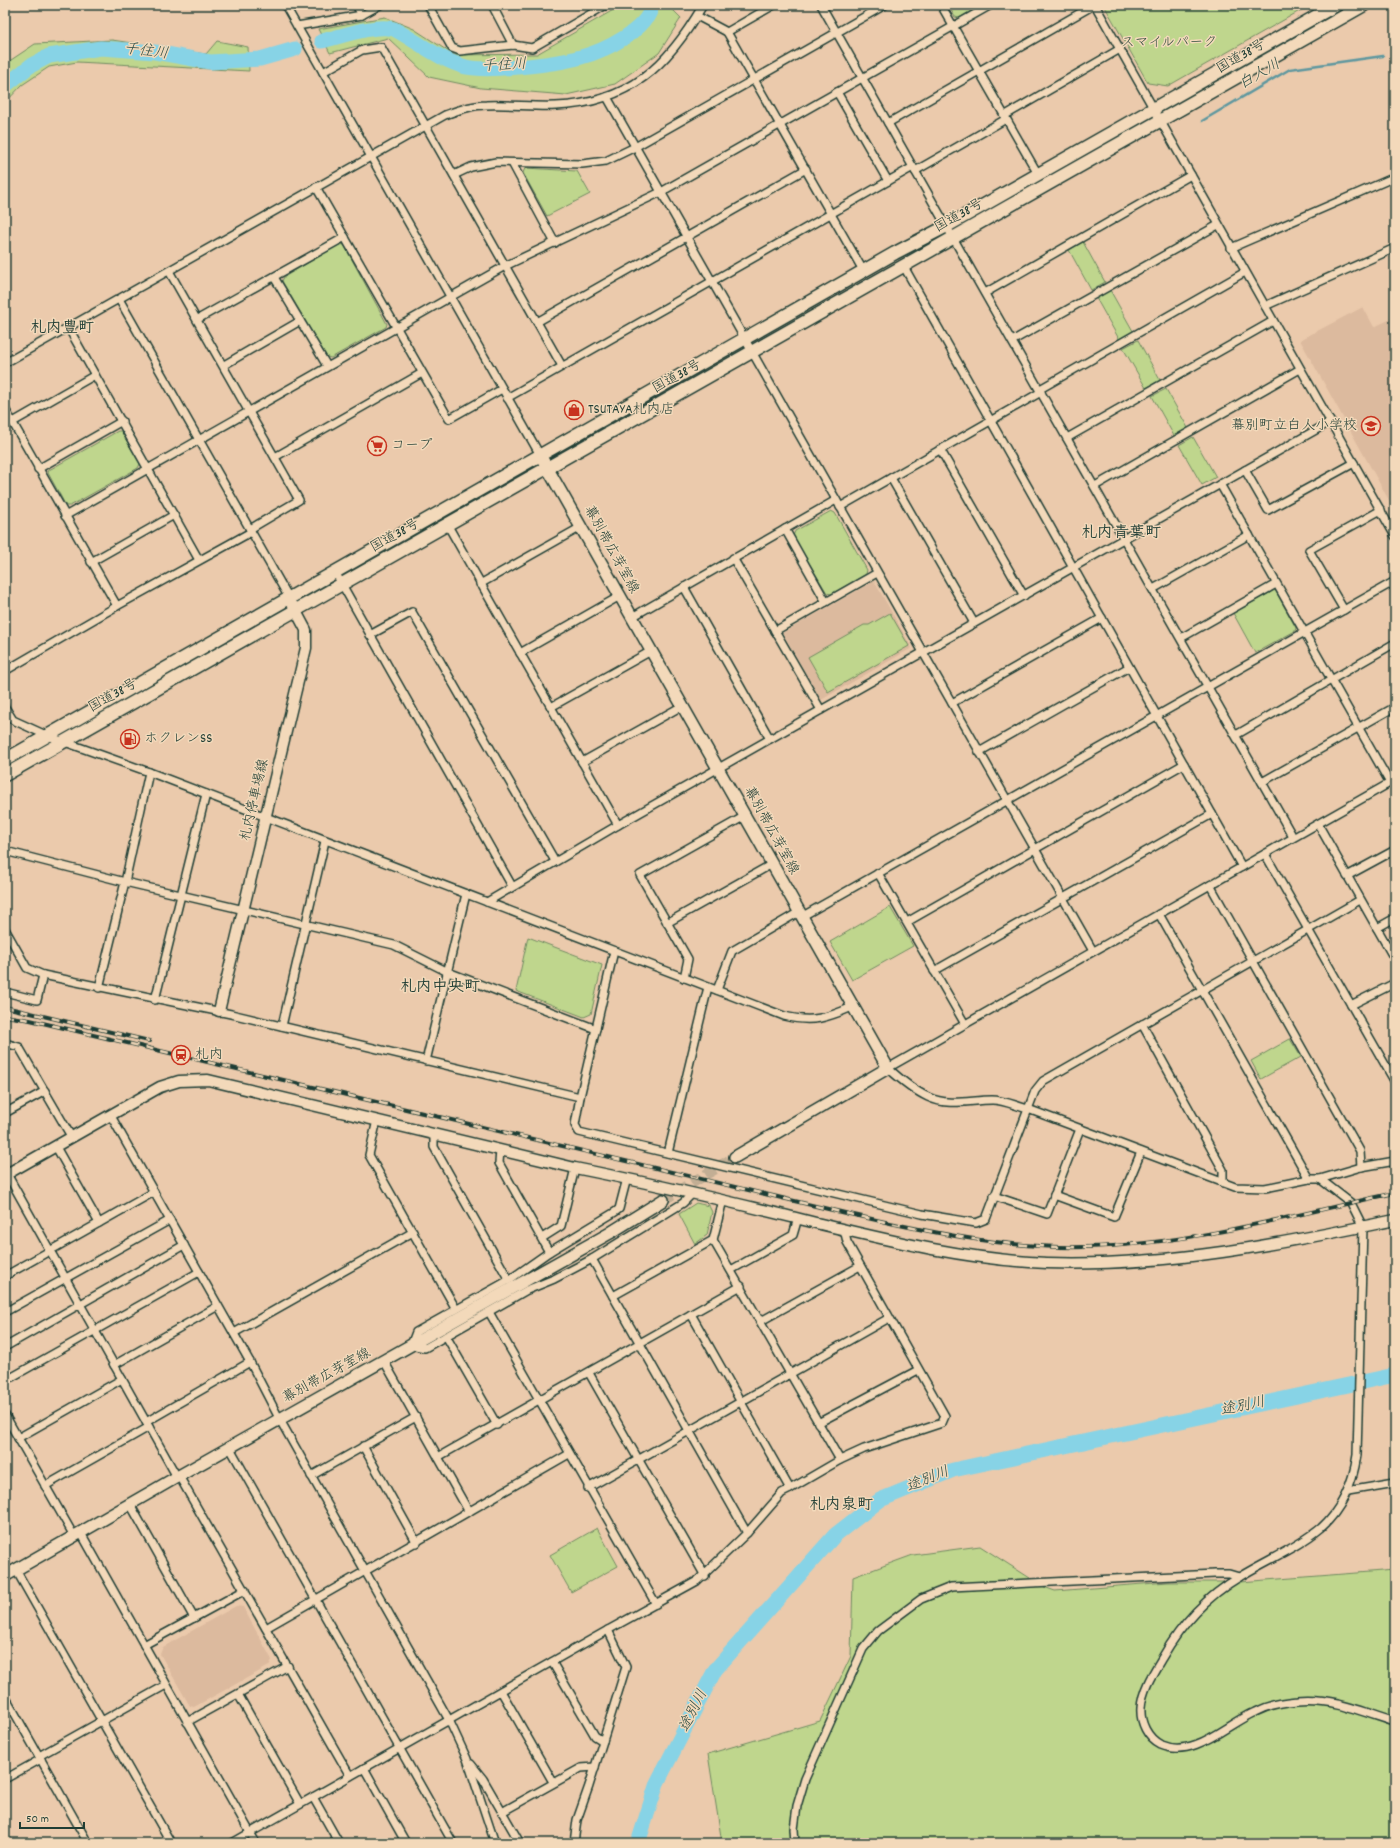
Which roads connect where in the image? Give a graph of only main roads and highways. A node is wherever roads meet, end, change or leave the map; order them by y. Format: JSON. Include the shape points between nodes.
{"nodes":[{"id":1,"x":1336,"y":5,"type":"edge"},
{"id":2,"x":1364,"y":5,"type":"edge"},
{"id":3,"x":540,"y":455,"type":"junction"},
{"id":4,"x":546,"y":468,"type":"junction"},
{"id":5,"x":5,"y":760,"type":"edge"},
{"id":6,"x":5,"y":775,"type":"edge"},
{"id":7,"x":735,"y":1157,"type":"tunnel mouth"},
{"id":8,"x":663,"y":1200,"type":"tunnel mouth"},
{"id":9,"x":5,"y":1576,"type":"edge"}],
"edges":[{"from":1,"to":3,"type":"highway","name":"国道38号"},
{"from":2,"to":4,"type":"highway","name":"国道38号"},
{"from":3,"to":4,"type":"main road","name":"幕別帯広芽室線"},
{"from":3,"to":5,"type":"highway","name":"国道38号"},
{"from":4,"to":6,"type":"highway","name":"国道38号"},
{"from":4,"to":7,"type":"main road","name":"幕別帯広芽室線","via":[[888,1068]]},
{"from":8,"to":9,"type":"main road","name":"幕別帯広芽室線","via":[[610,1233]]}]}
